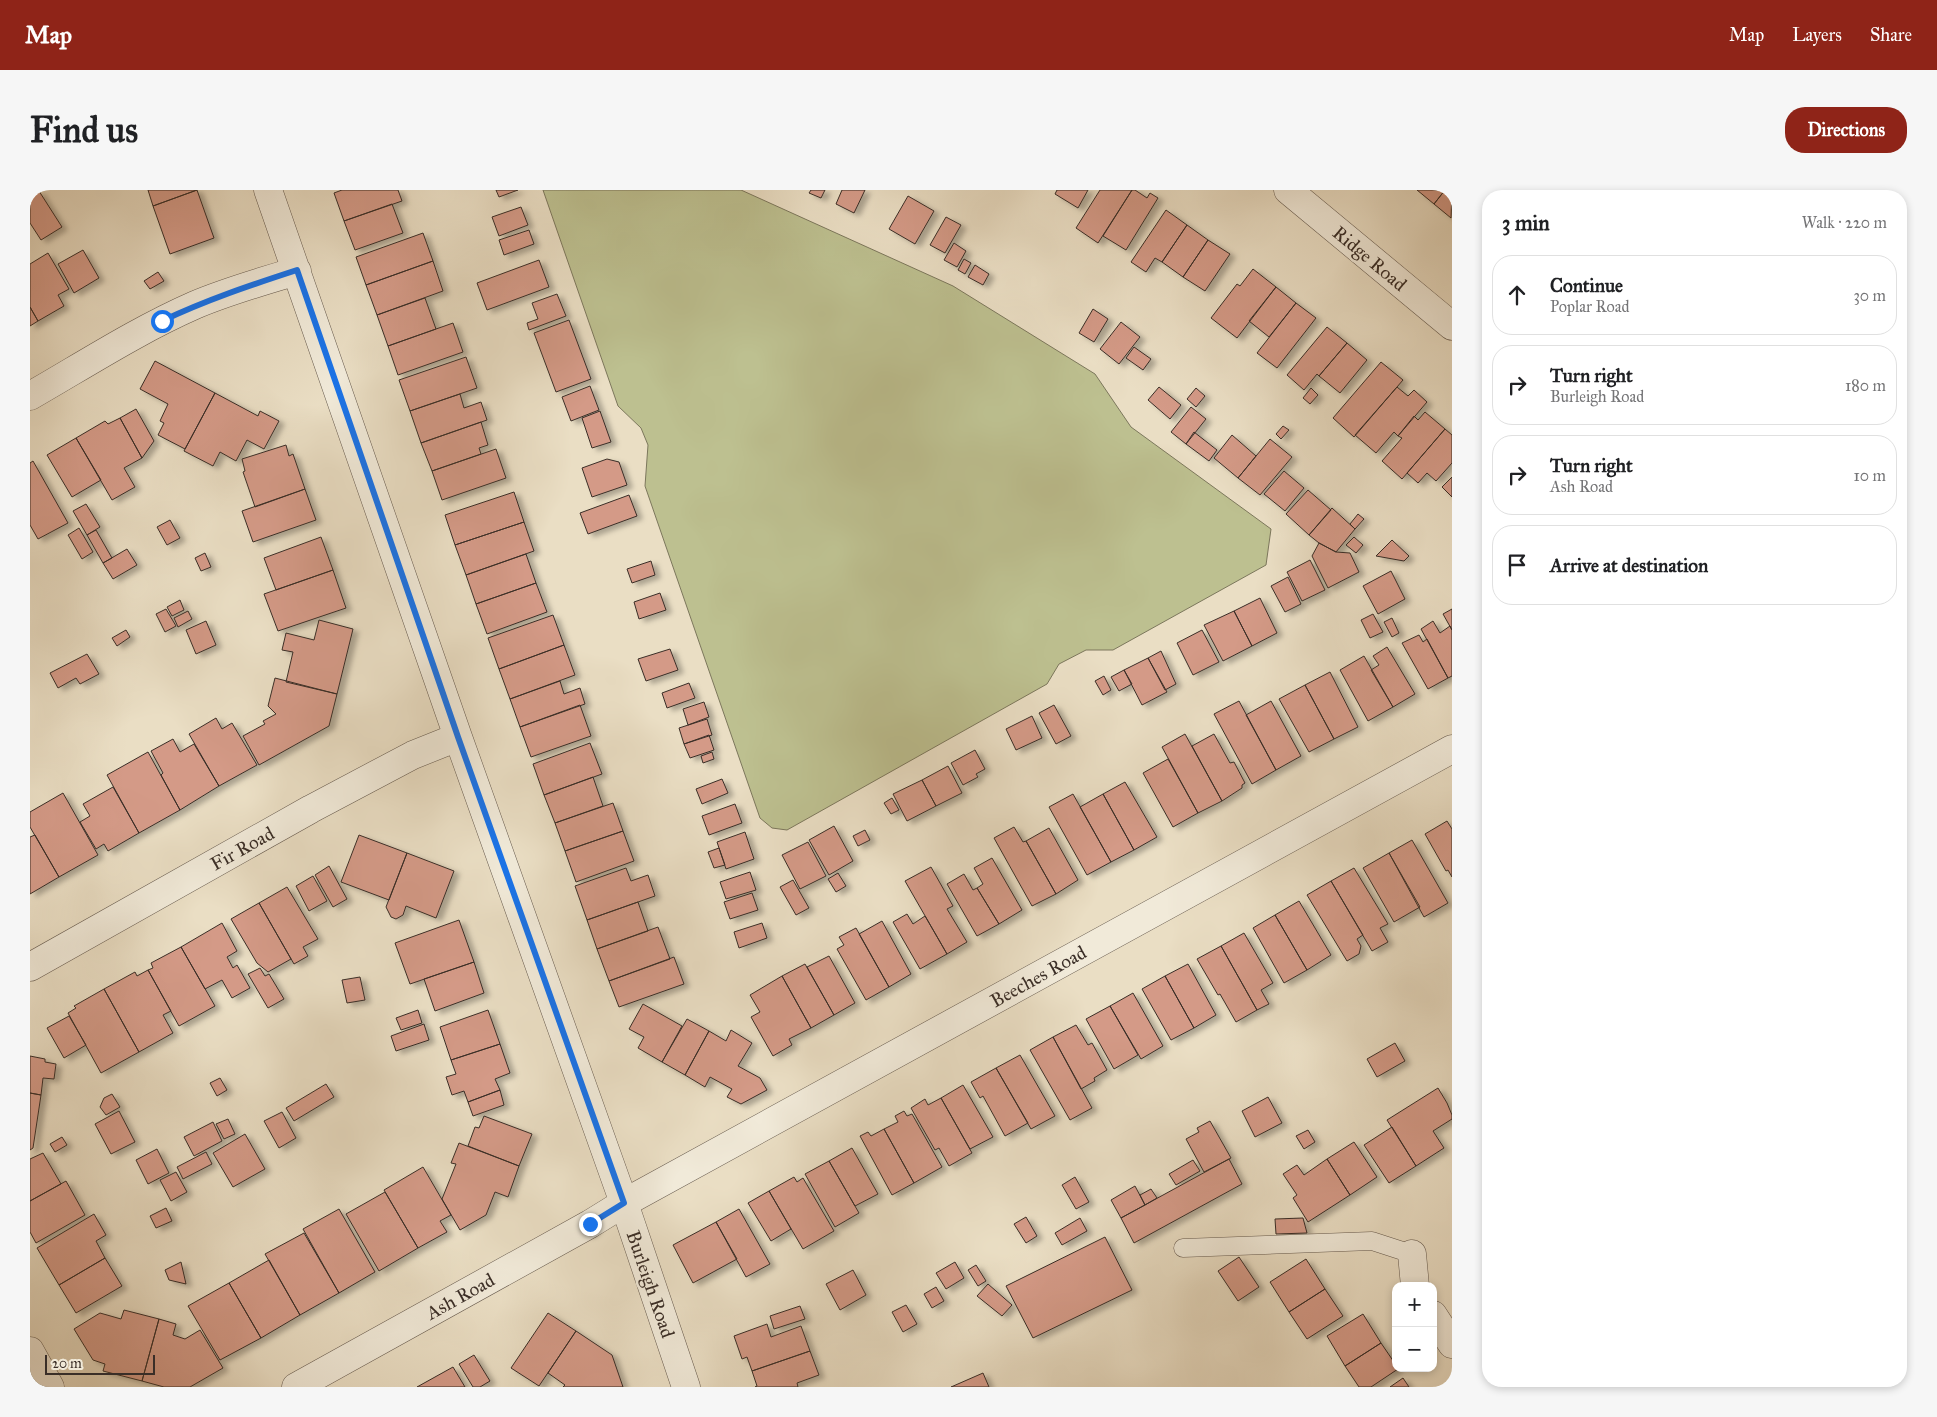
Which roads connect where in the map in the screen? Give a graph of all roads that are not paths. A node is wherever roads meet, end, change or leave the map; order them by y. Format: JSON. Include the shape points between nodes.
{"nodes":[{"id":1,"x":268,"y":190,"type":"edge"},
{"id":2,"x":1288,"y":190,"type":"edge"},
{"id":3,"x":297,"y":270,"type":"junction"},
{"id":4,"x":1452,"y":326,"type":"edge"},
{"id":5,"x":30,"y":396,"type":"edge"},
{"id":6,"x":458,"y":737,"type":"junction"},
{"id":7,"x":1452,"y":749,"type":"edge"},
{"id":8,"x":30,"y":967,"type":"edge"},
{"id":9,"x":624,"y":1203,"type":"junction"},
{"id":10,"x":1183,"y":1248,"type":"dead end"},
{"id":11,"x":1412,"y":1254,"type":"joint"},
{"id":12,"x":1415,"y":1282,"type":"edge"},
{"id":13,"x":1437,"y":1321,"type":"edge"},
{"id":14,"x":1452,"y":1344,"type":"edge"},
{"id":15,"x":30,"y":1351,"type":"edge"},
{"id":16,"x":50,"y":1387,"type":"edge"},
{"id":17,"x":296,"y":1387,"type":"edge"},
{"id":18,"x":686,"y":1387,"type":"edge"}],
"edges":[{"from":1,"to":3,"type":"street","name":"Burleigh Road"},
{"from":2,"to":4,"type":"street","name":"Ridge Road"},
{"from":3,"to":5,"type":"street","via":[[195,305]]},
{"from":3,"to":6,"type":"street","name":"Burleigh Road"},
{"from":6,"to":8,"type":"street","name":"Fir Road","via":[[413,755],[311,809]]},
{"from":6,"to":9,"type":"street","name":"Burleigh Road"},
{"from":7,"to":9,"type":"street","name":"Beeches Road"},
{"from":9,"to":17,"type":"street","name":"Ash Road"},
{"from":9,"to":18,"type":"street","name":"Burleigh Road"},
{"from":10,"to":11,"type":"lane","via":[[1372,1241]]},
{"from":11,"to":12,"type":"street"},
{"from":13,"to":14,"type":"street"},
{"from":15,"to":16,"type":"street"}]}
